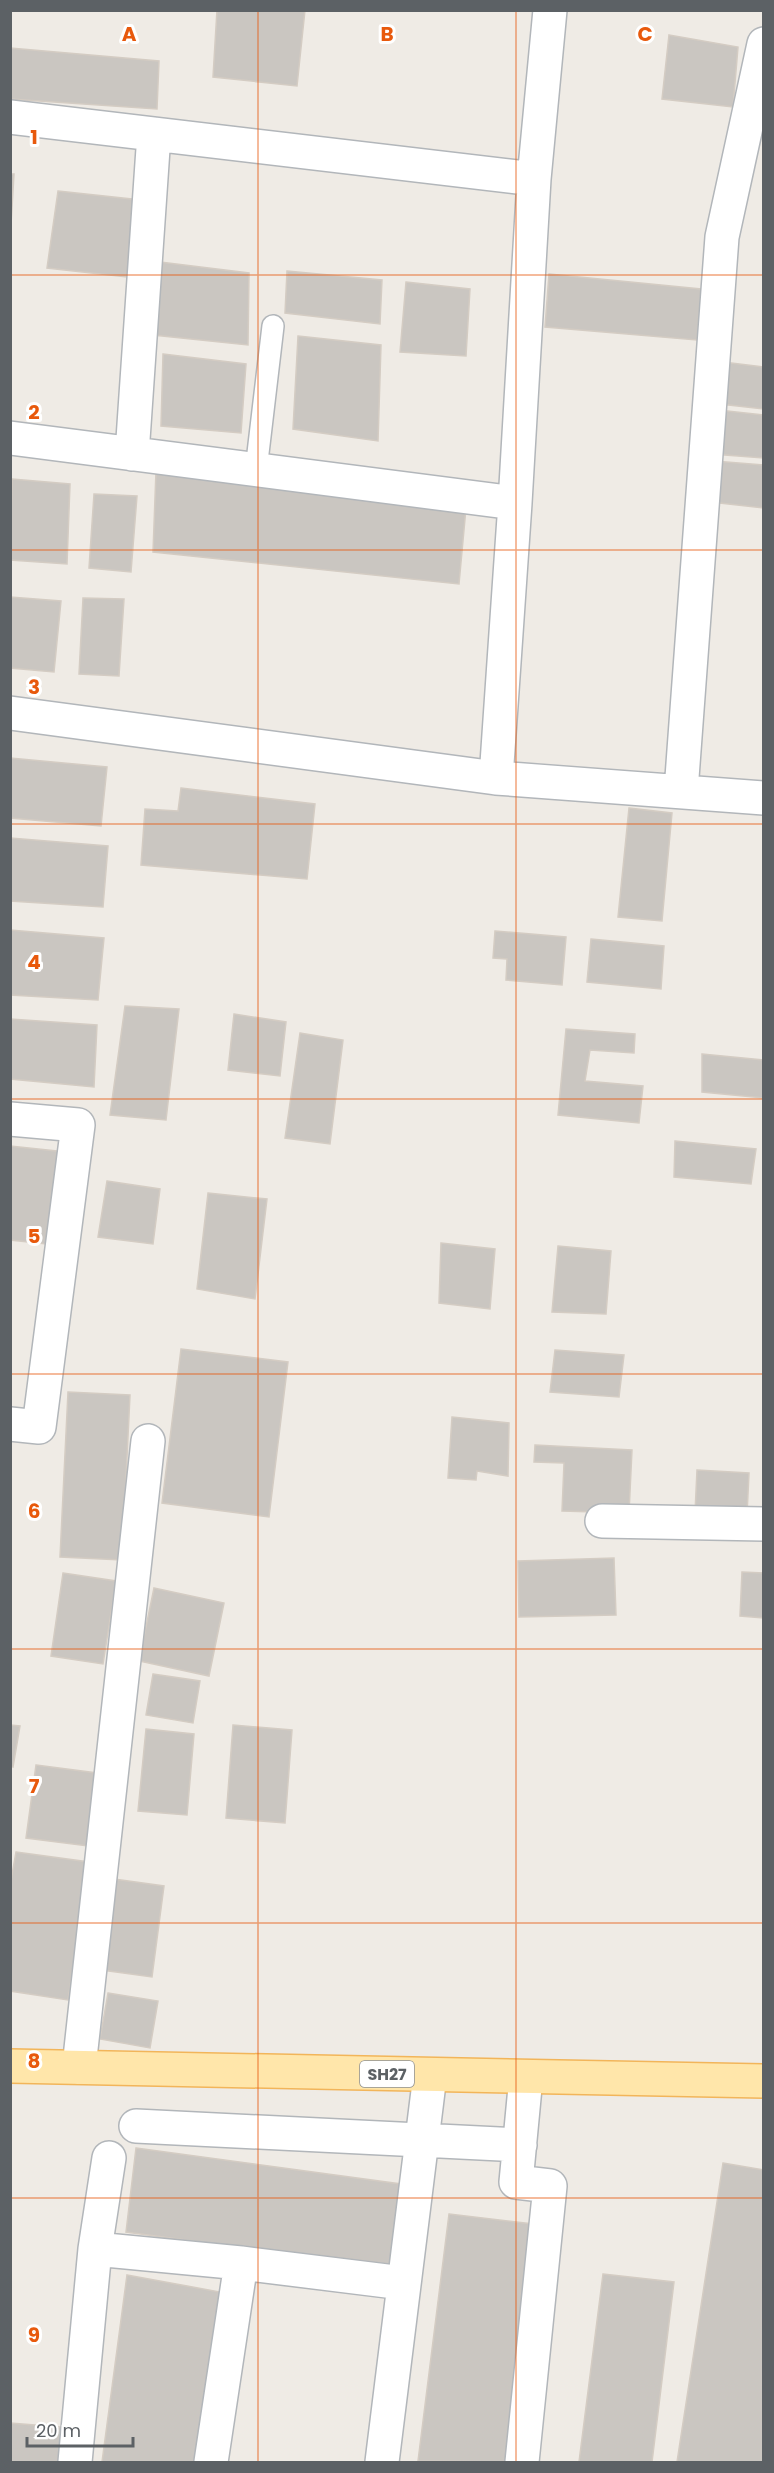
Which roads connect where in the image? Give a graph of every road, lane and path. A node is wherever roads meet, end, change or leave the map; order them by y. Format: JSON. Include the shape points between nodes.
{"nodes":[{"id":1,"x":550,"y":10,"type":"edge"},
{"id":2,"x":764,"y":44,"type":"edge"},
{"id":3,"x":10,"y":117,"type":"edge"},
{"id":4,"x":154,"y":134,"type":"junction"},
{"id":5,"x":534,"y":179,"type":"junction"},
{"id":6,"x":273,"y":326,"type":"dead end"},
{"id":7,"x":10,"y":438,"type":"edge"},
{"id":8,"x":132,"y":454,"type":"junction"},
{"id":9,"x":256,"y":470,"type":"junction"},
{"id":10,"x":515,"y":503,"type":"junction"},
{"id":11,"x":10,"y":713,"type":"edge"},
{"id":12,"x":496,"y":778,"type":"junction"},
{"id":13,"x":681,"y":791,"type":"junction"},
{"id":14,"x":764,"y":798,"type":"edge"},
{"id":15,"x":10,"y":1119,"type":"edge"},
{"id":16,"x":10,"y":1424,"type":"edge"},
{"id":17,"x":148,"y":1441,"type":"dead end"},
{"id":18,"x":602,"y":1521,"type":"dead end"},
{"id":19,"x":764,"y":1524,"type":"edge"},
{"id":20,"x":10,"y":2066,"type":"edge"},
{"id":21,"x":79,"y":2067,"type":"junction"},
{"id":22,"x":430,"y":2075,"type":"junction"},
{"id":23,"x":526,"y":2077,"type":"junction"},
{"id":24,"x":764,"y":2081,"type":"edge"},
{"id":25,"x":136,"y":2126,"type":"dead end"},
{"id":26,"x":421,"y":2140,"type":"junction"},
{"id":27,"x":520,"y":2145,"type":"junction"},
{"id":28,"x":109,"y":2158,"type":"dead end"},
{"id":29,"x":94,"y":2249,"type":"junction"},
{"id":30,"x":241,"y":2263,"type":"junction"},
{"id":31,"x":403,"y":2283,"type":"junction"},
{"id":32,"x":75,"y":2463,"type":"edge"},
{"id":33,"x":211,"y":2463,"type":"edge"},
{"id":34,"x":381,"y":2463,"type":"edge"},
{"id":35,"x":522,"y":2463,"type":"edge"}],
"edges":[{"from":1,"to":5,"type":"street"},
{"from":2,"to":13,"type":"street","via":[[722,237]]},
{"from":3,"to":4,"type":"street"},
{"from":4,"to":5,"type":"street"},
{"from":4,"to":8,"type":"street"},
{"from":5,"to":10,"type":"street"},
{"from":6,"to":9,"type":"lane"},
{"from":7,"to":8,"type":"street"},
{"from":8,"to":9,"type":"street"},
{"from":9,"to":10,"type":"street"},
{"from":10,"to":12,"type":"street"},
{"from":11,"to":12,"type":"street"},
{"from":12,"to":13,"type":"street"},
{"from":13,"to":14,"type":"street"},
{"from":15,"to":16,"type":"street","via":[[78,1125],[39,1427]]},
{"from":17,"to":21,"type":"street"},
{"from":18,"to":19,"type":"street"},
{"from":20,"to":21,"type":"main road","number":"SH27"},
{"from":21,"to":22,"type":"main road","number":"SH27"},
{"from":22,"to":23,"type":"main road","number":"SH27"},
{"from":22,"to":26,"type":"street"},
{"from":23,"to":24,"type":"main road","number":"SH27"},
{"from":23,"to":27,"type":"street"},
{"from":25,"to":26,"type":"street"},
{"from":26,"to":27,"type":"street"},
{"from":26,"to":31,"type":"street"},
{"from":27,"to":35,"type":"street","via":[[516,2182],[550,2186]]},
{"from":28,"to":29,"type":"street"},
{"from":29,"to":30,"type":"street"},
{"from":29,"to":32,"type":"street"},
{"from":30,"to":31,"type":"street"},
{"from":30,"to":33,"type":"street"},
{"from":31,"to":34,"type":"street"}]}
